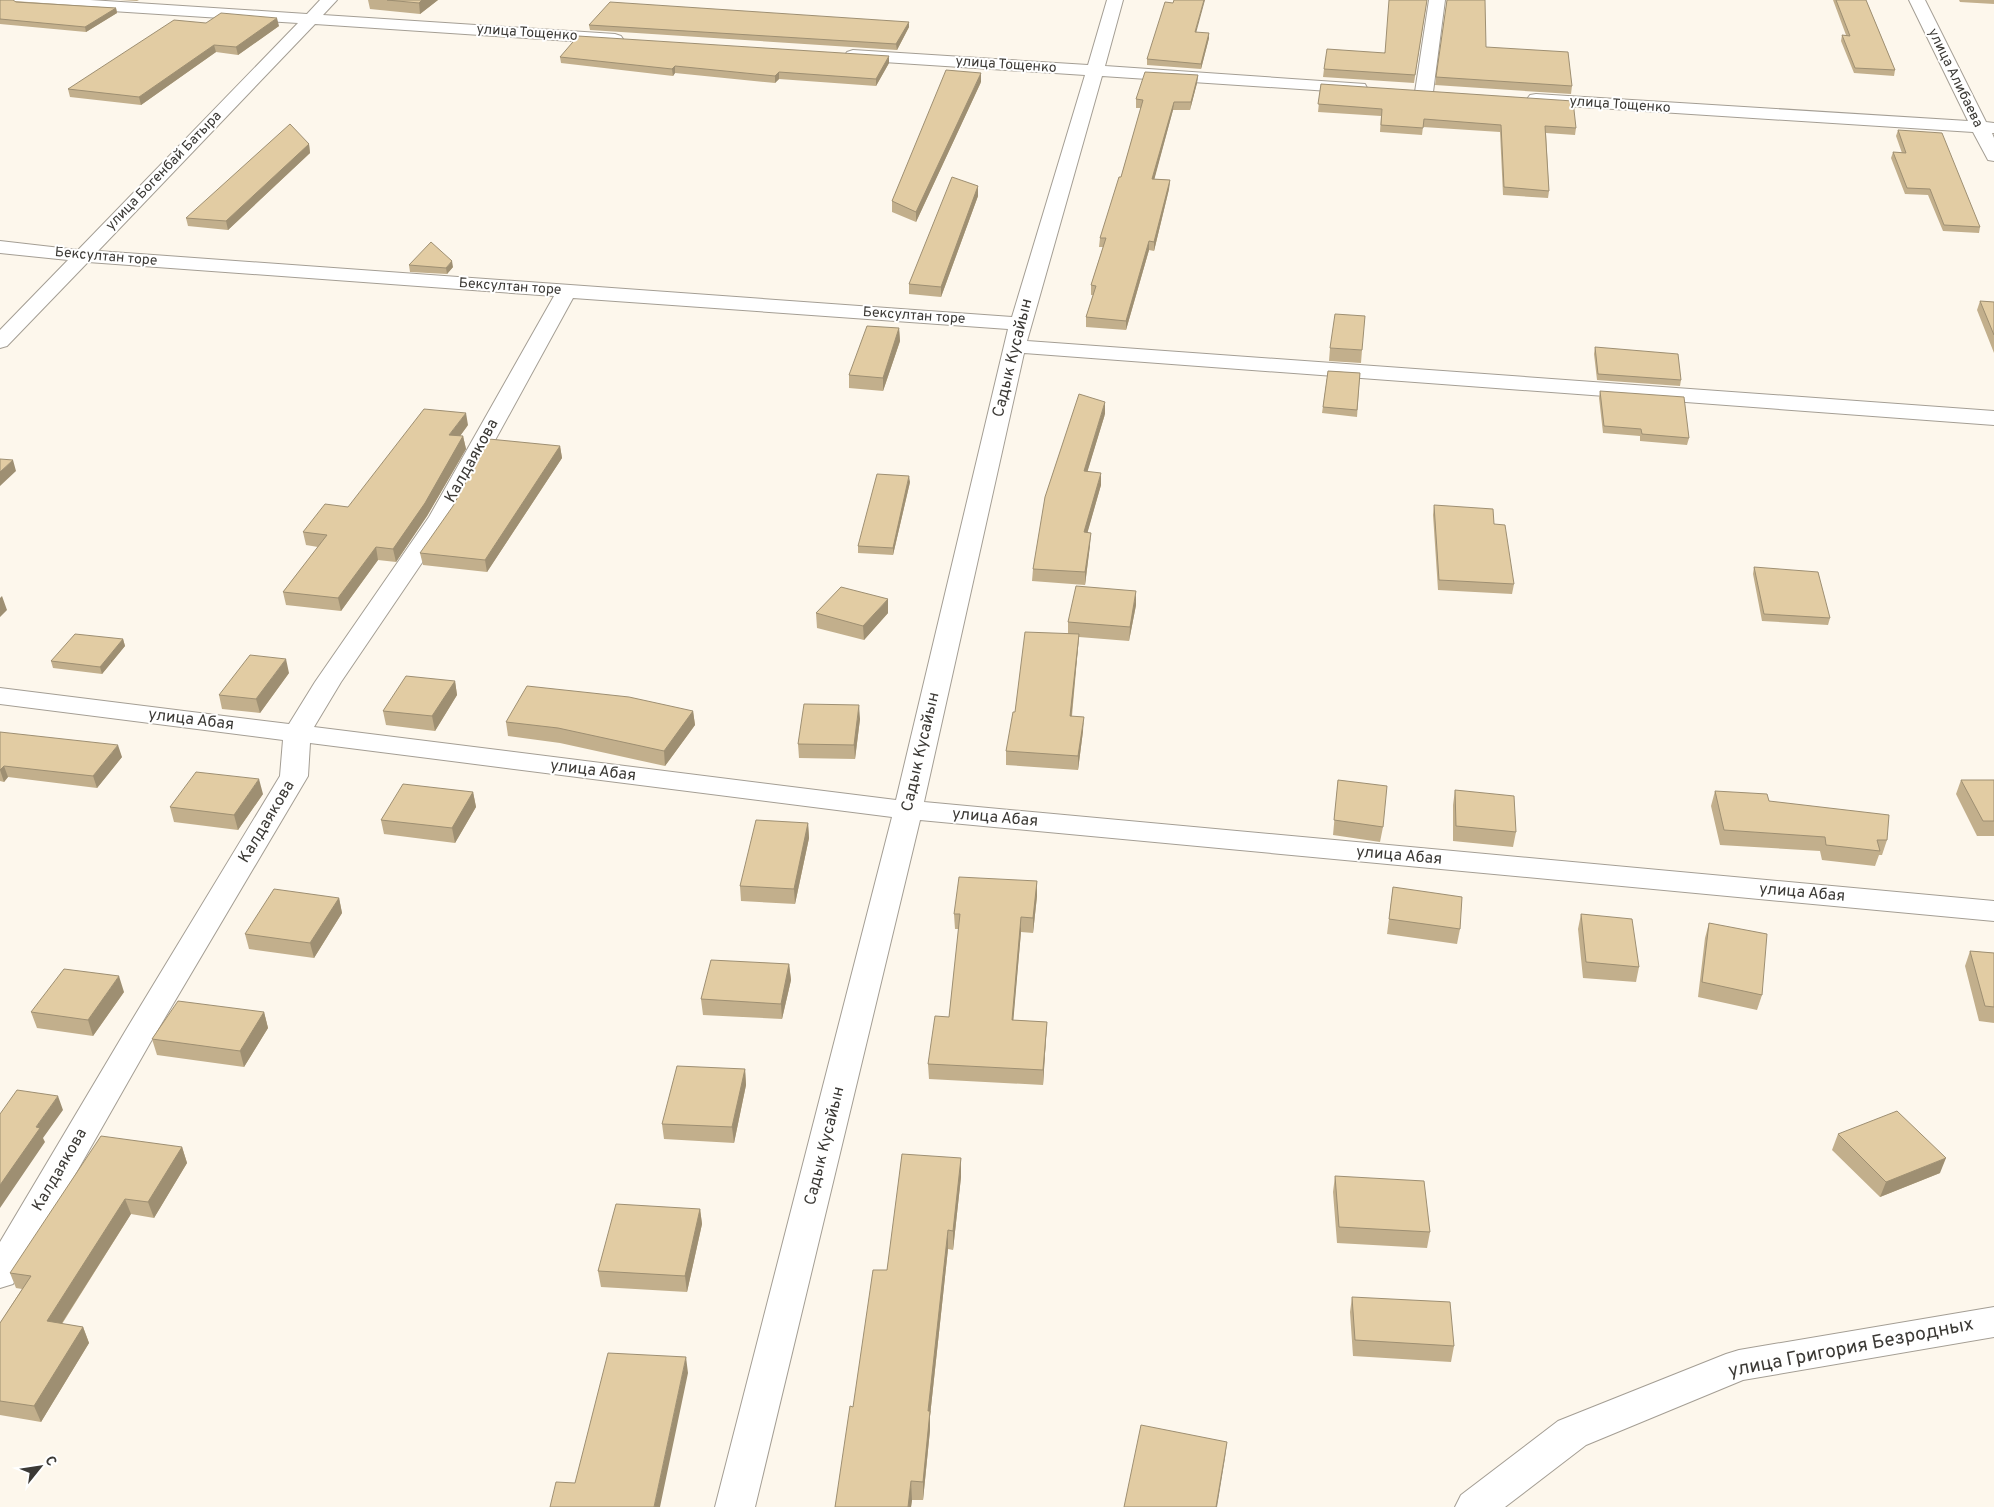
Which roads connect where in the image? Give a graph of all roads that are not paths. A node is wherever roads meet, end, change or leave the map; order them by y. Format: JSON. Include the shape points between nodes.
{"nodes":[{"id":1,"x":18,"y":0,"type":"edge"},
{"id":2,"x":329,"y":0,"type":"edge"},
{"id":3,"x":1115,"y":0,"type":"edge"},
{"id":4,"x":1437,"y":0,"type":"edge"},
{"id":5,"x":1916,"y":0,"type":"edge"},
{"id":6,"x":311,"y":19,"type":"junction"},
{"id":7,"x":629,"y":40,"type":"edge"},
{"id":8,"x":837,"y":54,"type":"edge"},
{"id":9,"x":1096,"y":71,"type":"junction"},
{"id":10,"x":1374,"y":89,"type":"edge"},
{"id":11,"x":1404,"y":91,"type":"edge"},
{"id":12,"x":1424,"y":92,"type":"junction"},
{"id":13,"x":1444,"y":93,"type":"edge"},
{"id":14,"x":1523,"y":98,"type":"edge"},
{"id":15,"x":1986,"y":128,"type":"edge"},
{"id":16,"x":1994,"y":156,"type":"edge"},
{"id":17,"x":0,"y":247,"type":"edge"},
{"id":18,"x":82,"y":256,"type":"junction"},
{"id":19,"x":567,"y":291,"type":"junction"},
{"id":20,"x":1017,"y":335,"type":"junction"},
{"id":21,"x":0,"y":342,"type":"edge"},
{"id":22,"x":1994,"y":418,"type":"edge"},
{"id":23,"x":0,"y":696,"type":"edge"},
{"id":24,"x":297,"y":734,"type":"junction"},
{"id":25,"x":908,"y":810,"type":"junction"},
{"id":26,"x":1994,"y":911,"type":"edge"},
{"id":27,"x":0,"y":1274,"type":"edge"},
{"id":28,"x":1994,"y":1322,"type":"edge"},
{"id":29,"x":735,"y":1507,"type":"edge"},
{"id":30,"x":1475,"y":1507,"type":"edge"}],
"edges":[{"from":1,"to":6,"type":"street","name":"улица Тощенко"},
{"from":2,"to":6,"type":"street","name":"улица Богенбай Батыра"},
{"from":3,"to":9,"type":"street","name":"Садык Кусайын"},
{"from":4,"to":12,"type":"street"},
{"from":5,"to":15,"type":"street","name":"улица Алибаева"},
{"from":6,"to":7,"type":"street","name":"улица Тощенко"},
{"from":6,"to":18,"type":"street","name":"улица Богенбай Батыра"},
{"from":8,"to":9,"type":"street","name":"улица Тощенко"},
{"from":9,"to":10,"type":"street","name":"улица Тощенко"},
{"from":9,"to":20,"type":"street","name":"Садык Кусайын"},
{"from":11,"to":12,"type":"street"},
{"from":12,"to":13,"type":"street"},
{"from":14,"to":15,"type":"street","name":"улица Тощенко"},
{"from":15,"to":16,"type":"street","name":"улица Алибаева"},
{"from":17,"to":18,"type":"street","name":"Бексултан торе"},
{"from":18,"to":19,"type":"street","name":"Бексултан торе"},
{"from":18,"to":21,"type":"street","name":"улица Богенбай Батыра"},
{"from":19,"to":20,"type":"street","name":"Бексултан торе"},
{"from":19,"to":24,"type":"street","name":"Калдаякова","via":[[442,517],[328,682]]},
{"from":20,"to":22,"type":"street","name":"Бексултан торе"},
{"from":20,"to":25,"type":"street","name":"Садык Кусайын"},
{"from":23,"to":24,"type":"street","name":"улица Абая"},
{"from":24,"to":25,"type":"street","name":"улица Абая"},
{"from":24,"to":27,"type":"street","name":"Калдаякова","via":[[294,776]]},
{"from":25,"to":26,"type":"street","name":"улица Абая"},
{"from":25,"to":29,"type":"street","name":"Садык Кусайын"},
{"from":28,"to":30,"type":"street","name":"улица Григория Безродных","via":[[1739,1365],[1572,1433]]}]}
